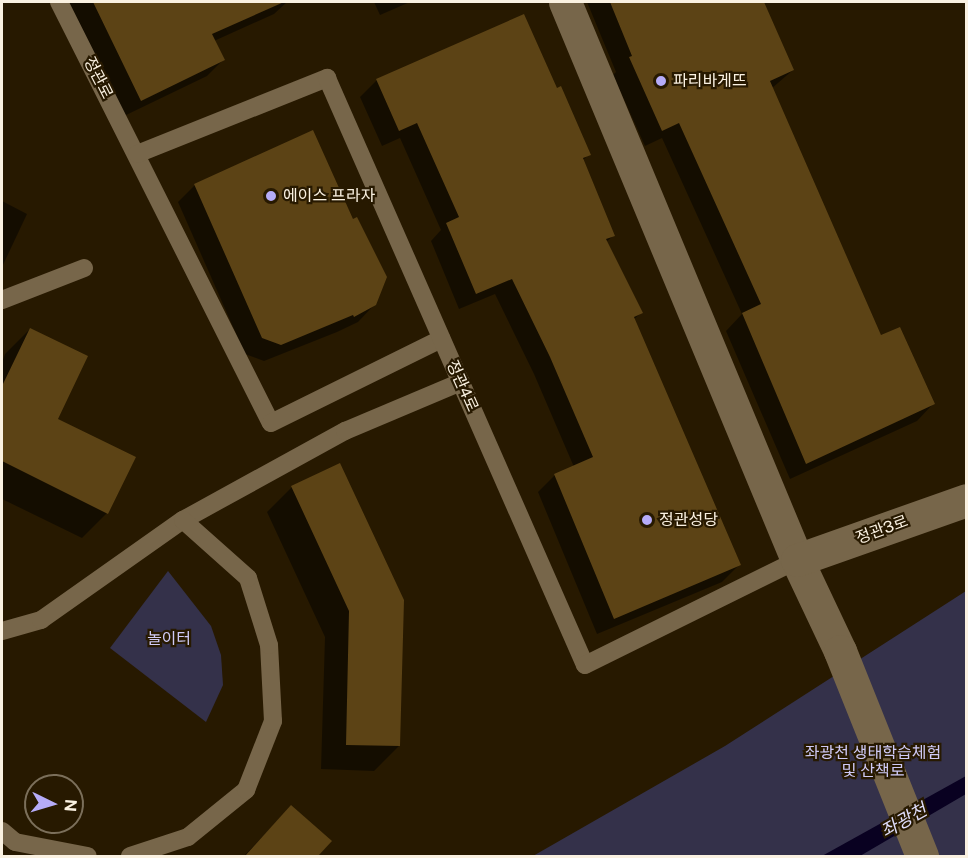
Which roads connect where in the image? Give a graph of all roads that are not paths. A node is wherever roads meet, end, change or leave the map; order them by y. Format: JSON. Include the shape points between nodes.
{"nodes":[{"id":1,"x":59,"y":2,"type":"edge"},
{"id":2,"x":565,"y":2,"type":"edge"},
{"id":3,"x":136,"y":154,"type":"junction"},
{"id":4,"x":84,"y":268,"type":"dead end"},
{"id":5,"x":2,"y":300,"type":"edge"},
{"id":6,"x":441,"y":339,"type":"junction"},
{"id":7,"x":460,"y":382,"type":"junction"},
{"id":8,"x":966,"y":500,"type":"edge"},
{"id":9,"x":183,"y":519,"type":"junction"},
{"id":10,"x":797,"y":560,"type":"junction"},
{"id":11,"x":2,"y":631,"type":"edge"},
{"id":12,"x":2,"y":831,"type":"edge"},
{"id":13,"x":88,"y":856,"type":"edge"},
{"id":14,"x":130,"y":856,"type":"edge"},
{"id":15,"x":922,"y":856,"type":"edge"}],
"edges":[{"from":1,"to":3,"type":"lane","name":"정관로"},
{"from":2,"to":10,"type":"street"},
{"from":3,"to":6,"type":"lane","name":"정관4로","via":[[327,78]]},
{"from":3,"to":6,"type":"lane","name":"정관로","via":[[271,423]]},
{"from":4,"to":5,"type":"lane"},
{"from":6,"to":7,"type":"lane","name":"정관4로"},
{"from":7,"to":9,"type":"lane","via":[[345,431]]},
{"from":7,"to":10,"type":"lane","name":"정관4로","via":[[585,665]]},
{"from":8,"to":10,"type":"street","name":"정관3로"},
{"from":9,"to":11,"type":"lane","via":[[41,620]]},
{"from":9,"to":14,"type":"lane","via":[[248,578],[269,645],[273,721],[246,790],[188,837]]},
{"from":10,"to":15,"type":"street","via":[[840,651]]},
{"from":12,"to":13,"type":"lane","via":[[15,842]]}]}
